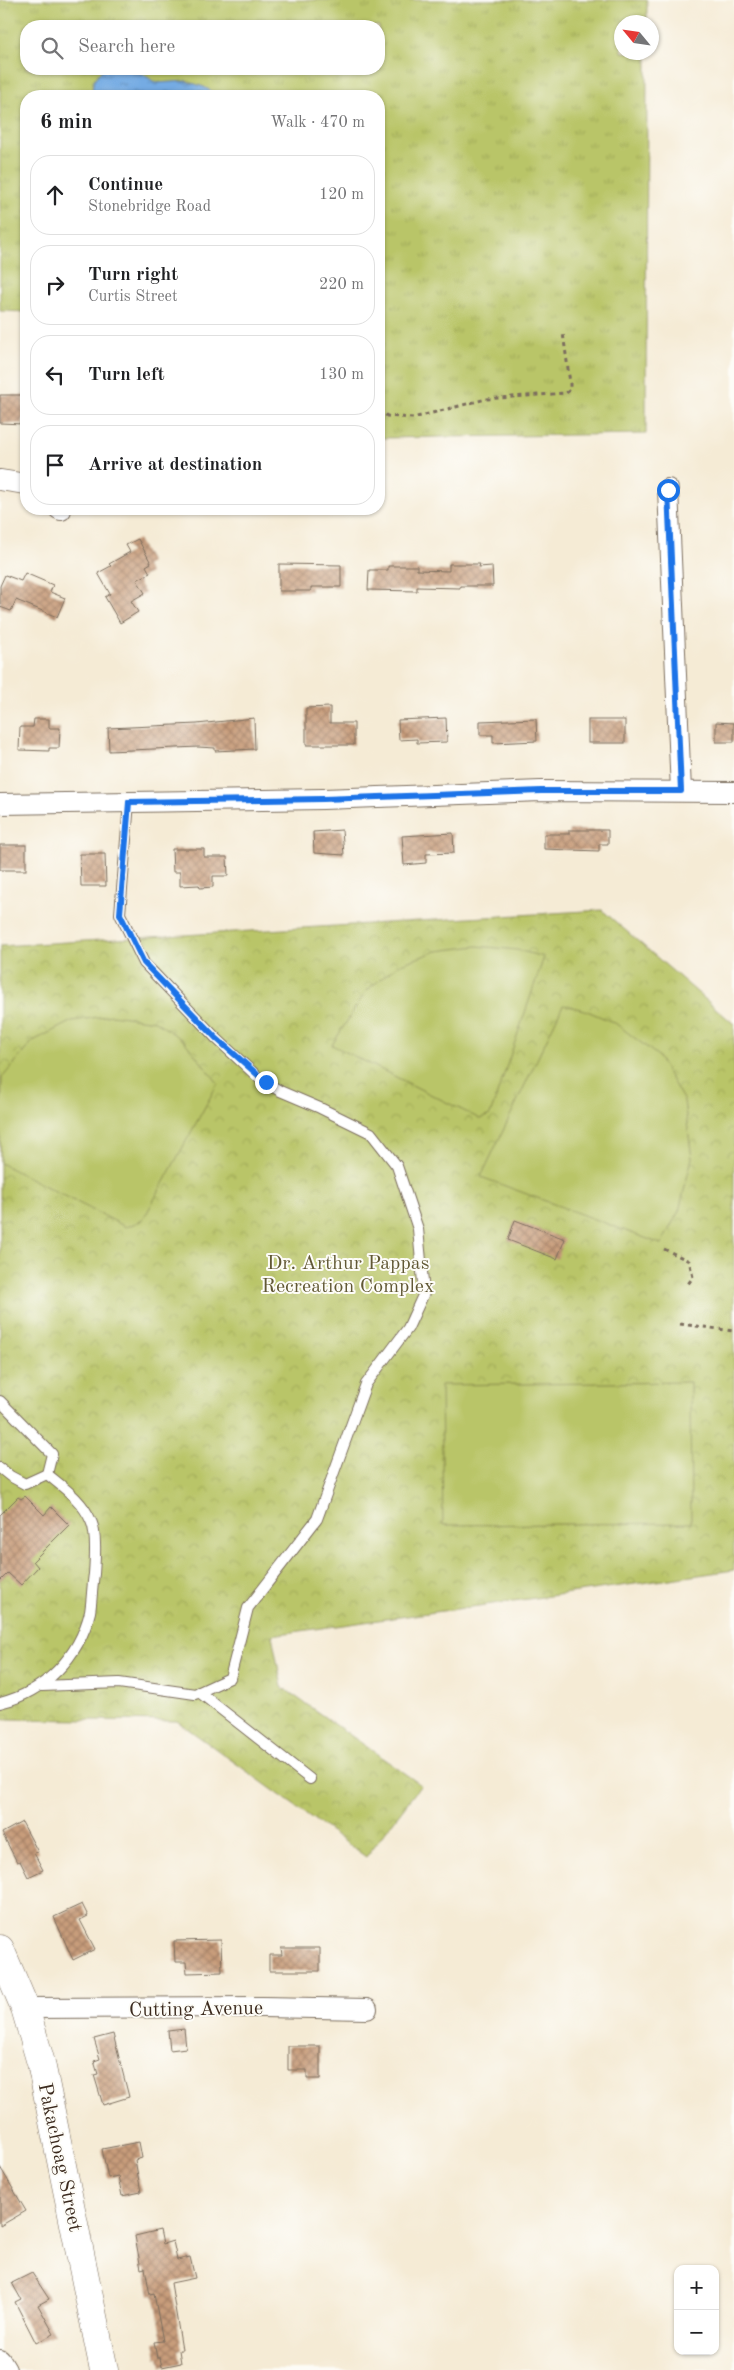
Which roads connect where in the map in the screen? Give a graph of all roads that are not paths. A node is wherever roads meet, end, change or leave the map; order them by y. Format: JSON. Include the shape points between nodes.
{"nodes":[{"id":1,"x":0,"y":480,"type":"edge"},
{"id":2,"x":20,"y":483,"type":"edge"},
{"id":3,"x":668,"y":490,"type":"dead end"},
{"id":4,"x":681,"y":791,"type":"junction"},
{"id":5,"x":734,"y":792,"type":"edge"},
{"id":6,"x":129,"y":802,"type":"junction"},
{"id":7,"x":0,"y":804,"type":"edge"},
{"id":8,"x":0,"y":1401,"type":"edge"},
{"id":9,"x":0,"y":1468,"type":"edge"},
{"id":10,"x":47,"y":1474,"type":"junction"},
{"id":11,"x":42,"y":1686,"type":"junction"},
{"id":12,"x":199,"y":1692,"type":"junction"},
{"id":13,"x":0,"y":1702,"type":"edge"},
{"id":14,"x":310,"y":1779,"type":"dead end"},
{"id":15,"x":0,"y":1949,"type":"edge"},
{"id":16,"x":25,"y":2008,"type":"junction"},
{"id":17,"x":368,"y":2009,"type":"dead end"},
{"id":18,"x":0,"y":2360,"type":"edge"},
{"id":19,"x":6,"y":2370,"type":"edge"},
{"id":20,"x":104,"y":2370,"type":"edge"}],
"edges":[{"from":1,"to":2,"type":"street"},
{"from":3,"to":4,"type":"street"},
{"from":4,"to":5,"type":"street"},
{"from":4,"to":6,"type":"street","via":[[541,791]]},
{"from":6,"to":7,"type":"street"},
{"from":6,"to":12,"type":"lane","via":[[120,914],[144,963],[216,1038],[260,1078],[280,1091],[370,1133],[397,1166],[418,1229],[424,1293],[408,1328],[366,1384],[317,1519],[248,1608],[230,1678]]},
{"from":8,"to":10,"type":"lane","via":[[52,1454]]},
{"from":9,"to":10,"type":"lane","via":[[25,1484]]},
{"from":10,"to":11,"type":"lane","via":[[81,1502],[93,1523],[95,1559],[90,1612],[79,1641],[62,1667]]},
{"from":11,"to":12,"type":"lane","via":[[119,1684]]},
{"from":11,"to":13,"type":"lane"},
{"from":12,"to":14,"type":"lane"},
{"from":15,"to":16,"type":"street","name":"Pakachoag Street"},
{"from":16,"to":17,"type":"street","name":"Cutting Avenue"},
{"from":16,"to":20,"type":"street","name":"Pakachoag Street","via":[[53,2118]]},
{"from":18,"to":19,"type":"street"}]}
